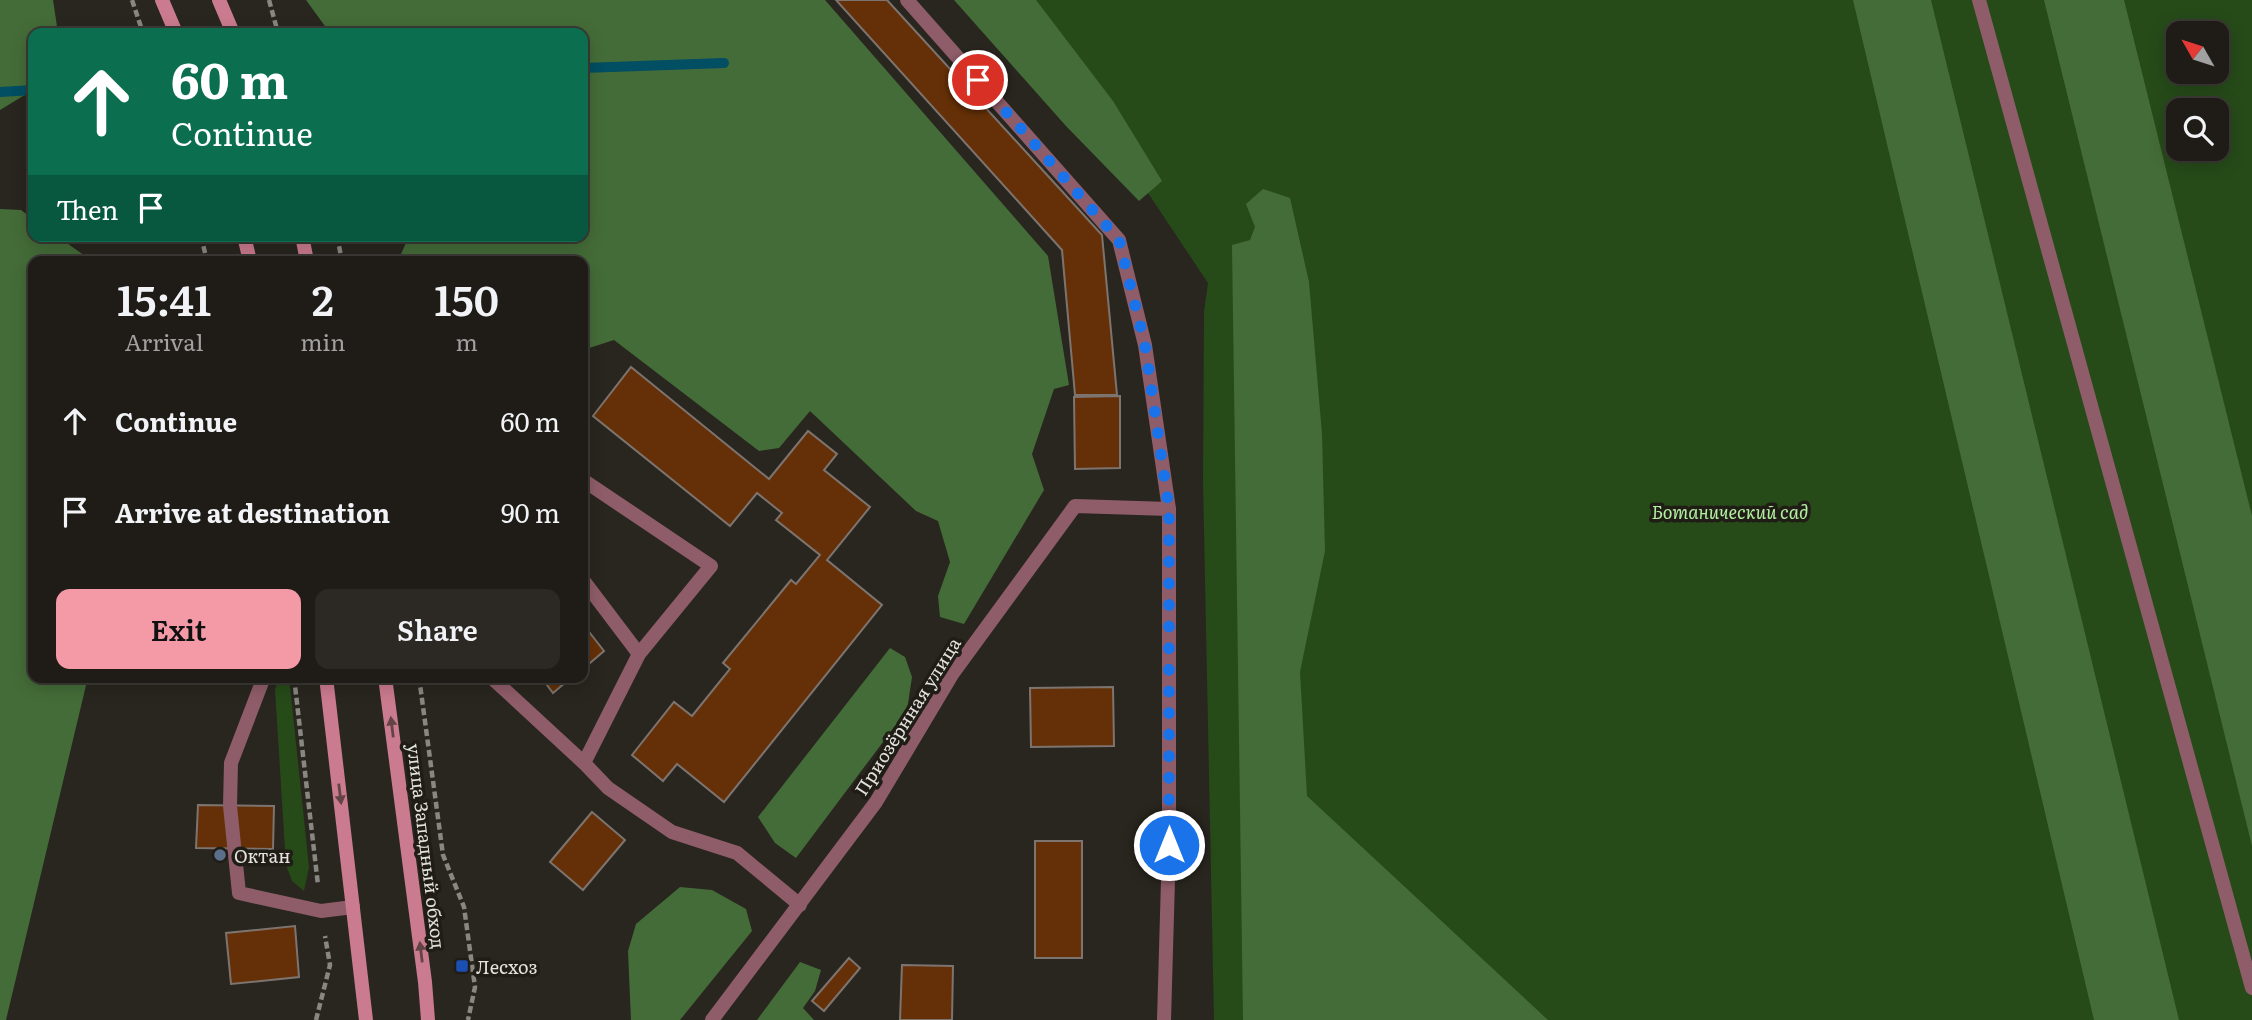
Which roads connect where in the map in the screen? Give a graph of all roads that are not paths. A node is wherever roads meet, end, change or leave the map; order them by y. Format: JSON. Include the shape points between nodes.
{"nodes":[{"id":1,"x":162,"y":0,"type":"edge"},
{"id":2,"x":219,"y":0,"type":"edge"},
{"id":3,"x":907,"y":0,"type":"edge"},
{"id":4,"x":1979,"y":0,"type":"edge"},
{"id":5,"x":174,"y":28,"type":"edge"},
{"id":6,"x":231,"y":28,"type":"edge"},
{"id":7,"x":588,"y":483,"type":"edge"},
{"id":8,"x":1169,"y":509,"type":"junction"},
{"id":9,"x":588,"y":587,"type":"edge"},
{"id":10,"x":639,"y":654,"type":"junction"},
{"id":11,"x":262,"y":683,"type":"edge"},
{"id":12,"x":327,"y":683,"type":"edge"},
{"id":13,"x":386,"y":683,"type":"edge"},
{"id":14,"x":497,"y":683,"type":"edge"},
{"id":15,"x":584,"y":763,"type":"junction"},
{"id":16,"x":800,"y":905,"type":"junction"},
{"id":17,"x":353,"y":907,"type":"junction"},
{"id":18,"x":2252,"y":988,"type":"edge"},
{"id":19,"x":366,"y":1020,"type":"edge"},
{"id":20,"x":428,"y":1020,"type":"edge"},
{"id":21,"x":712,"y":1020,"type":"edge"},
{"id":22,"x":1164,"y":1020,"type":"edge"}],
"edges":[{"from":1,"to":5,"type":"main road"},
{"from":2,"to":6,"type":"main road"},
{"from":3,"to":8,"type":"street","via":[[1119,240],[1145,345]]},
{"from":4,"to":18,"type":"street"},
{"from":7,"to":10,"type":"street","via":[[711,566]]},
{"from":8,"to":16,"type":"street","name":"Приозёрнная улица","via":[[1074,506],[953,673],[876,802]]},
{"from":8,"to":22,"type":"street"},
{"from":9,"to":10,"type":"street"},
{"from":10,"to":15,"type":"street"},
{"from":11,"to":17,"type":"street","via":[[231,763],[230,806],[239,893],[321,911]]},
{"from":12,"to":17,"type":"main road","one_way":true},
{"from":20,"to":13,"type":"main road","name":"улица Западный обход","one_way":true},
{"from":14,"to":15,"type":"street"},
{"from":15,"to":16,"type":"street","via":[[608,788],[672,832],[737,853]]},
{"from":16,"to":21,"type":"street","name":"Приозёрнная улица"},
{"from":17,"to":19,"type":"main road"}]}
